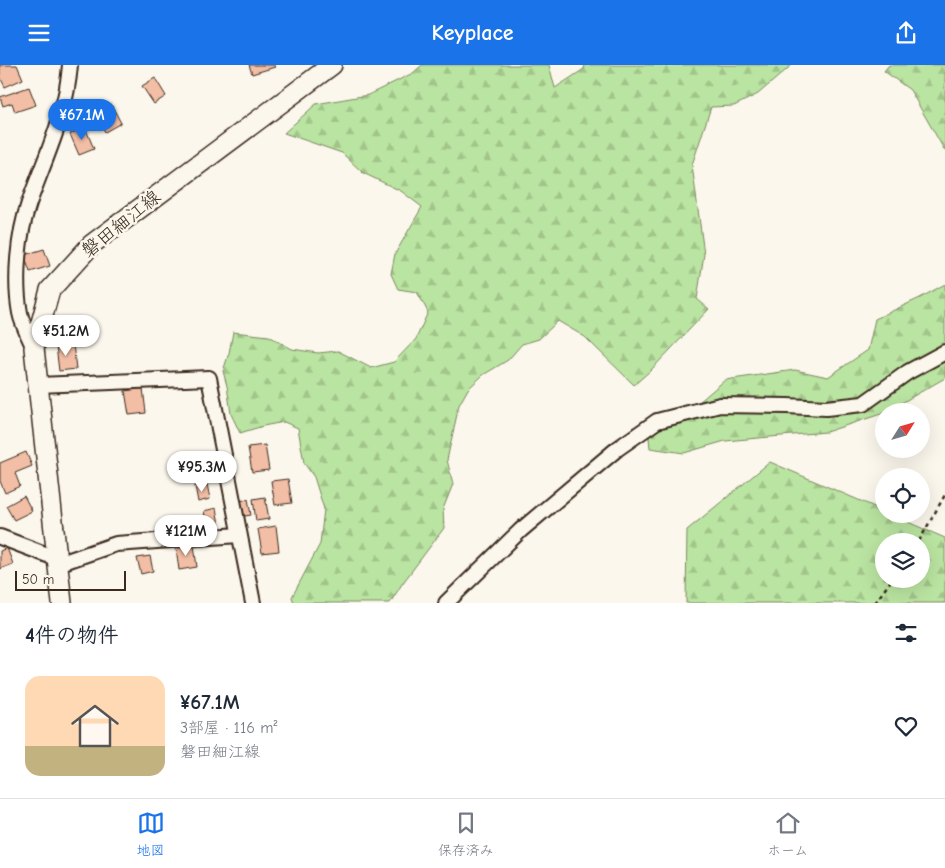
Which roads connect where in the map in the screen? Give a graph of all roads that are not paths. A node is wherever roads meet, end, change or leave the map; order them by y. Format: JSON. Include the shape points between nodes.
{"nodes":[{"id":1,"x":70,"y":65,"type":"edge"},
{"id":2,"x":332,"y":65,"type":"edge"},
{"id":3,"x":34,"y":348,"type":"junction"},
{"id":4,"x":945,"y":352,"type":"edge"},
{"id":5,"x":38,"y":385,"type":"junction"},
{"id":6,"x":239,"y":535,"type":"junction"},
{"id":7,"x":0,"y":537,"type":"edge"},
{"id":8,"x":58,"y":561,"type":"junction"},
{"id":9,"x":62,"y":603,"type":"edge"},
{"id":10,"x":253,"y":603,"type":"edge"},
{"id":11,"x":446,"y":603,"type":"edge"}],
"edges":[{"from":1,"to":3,"type":"street","via":[[60,123],[29,205],[20,246],[17,283],[20,314]]},
{"from":2,"to":3,"type":"main road","name":"磐田細江線","via":[[92,244],[50,289]]},
{"from":3,"to":5,"type":"main road","name":"磐田細江線"},
{"from":4,"to":11,"type":"street","via":[[908,372],[863,404],[826,408],[720,405],[657,421],[617,449],[521,530]]},
{"from":5,"to":6,"type":"street","via":[[209,378]]},
{"from":5,"to":8,"type":"main road","name":"磐田細江線"},
{"from":6,"to":8,"type":"street","via":[[116,544]]},
{"from":6,"to":10,"type":"street"},
{"from":7,"to":8,"type":"street"},
{"from":8,"to":9,"type":"main road","name":"磐田細江線"}]}
